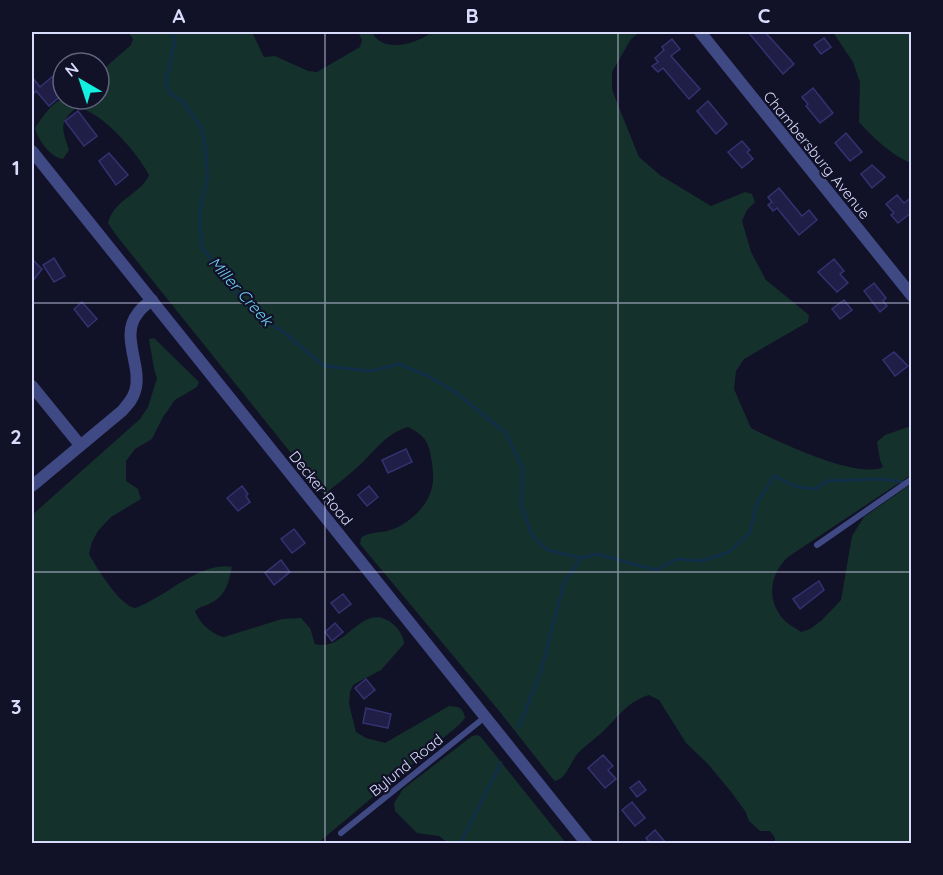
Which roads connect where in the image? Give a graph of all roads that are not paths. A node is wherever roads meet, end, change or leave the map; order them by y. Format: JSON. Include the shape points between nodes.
{"nodes":[{"id":1,"x":700,"y":32,"type":"edge"},
{"id":2,"x":32,"y":151,"type":"edge"},
{"id":3,"x":912,"y":297,"type":"edge"},
{"id":4,"x":152,"y":300,"type":"junction"},
{"id":5,"x":32,"y":386,"type":"edge"},
{"id":6,"x":80,"y":445,"type":"junction"},
{"id":7,"x":912,"y":479,"type":"edge"},
{"id":8,"x":32,"y":486,"type":"edge"},
{"id":9,"x":817,"y":545,"type":"dead end"},
{"id":10,"x":486,"y":717,"type":"junction"},
{"id":11,"x":341,"y":833,"type":"dead end"},
{"id":12,"x":587,"y":843,"type":"edge"}],
"edges":[{"from":1,"to":3,"type":"street","name":"Chambersburg Avenue"},
{"from":2,"to":4,"type":"street","name":"Decker Road"},
{"from":4,"to":6,"type":"street","via":[[133,321],[131,340],[137,381],[130,401]]},
{"from":4,"to":10,"type":"street","name":"Decker Road"},
{"from":5,"to":6,"type":"street"},
{"from":6,"to":8,"type":"street"},
{"from":7,"to":9,"type":"lane"},
{"from":10,"to":11,"type":"lane","name":"Bylund Road"},
{"from":10,"to":12,"type":"street","name":"Decker Road"}]}
